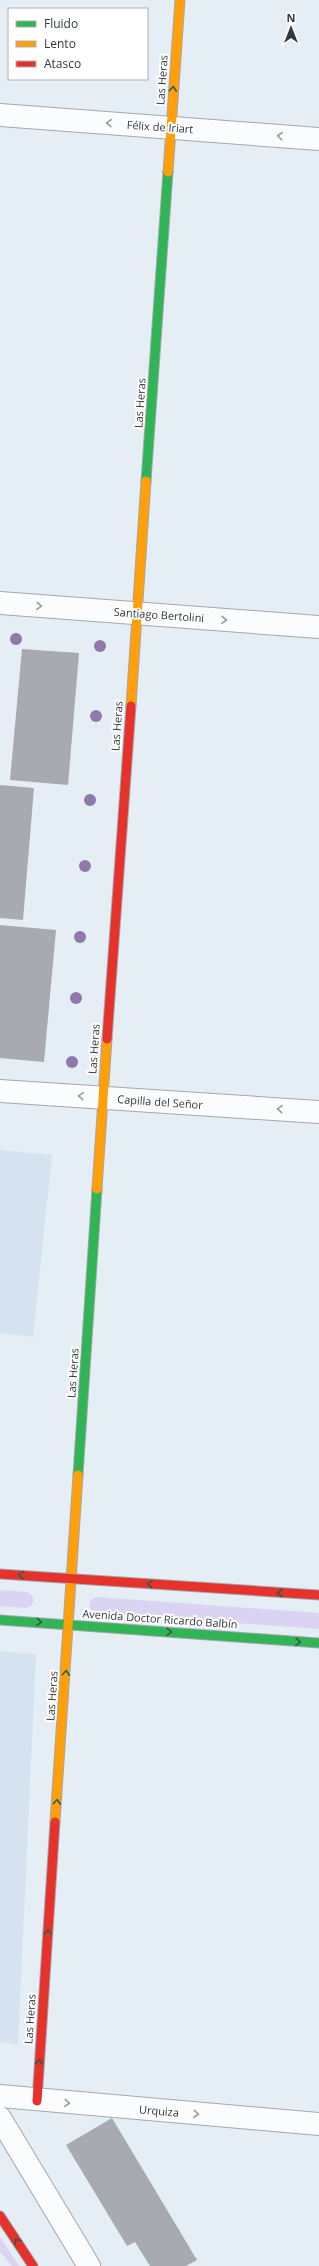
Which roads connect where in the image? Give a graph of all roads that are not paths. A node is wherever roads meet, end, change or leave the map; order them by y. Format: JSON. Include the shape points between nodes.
{"nodes":[{"id":1,"x":180,"y":0,"type":"edge"},
{"id":2,"x":0,"y":115,"type":"edge"},
{"id":3,"x":171,"y":128,"type":"junction"},
{"id":4,"x":319,"y":139,"type":"edge"},
{"id":5,"x":0,"y":603,"type":"edge"},
{"id":6,"x":138,"y":614,"type":"junction"},
{"id":7,"x":319,"y":627,"type":"edge"},
{"id":8,"x":0,"y":1091,"type":"edge"},
{"id":9,"x":103,"y":1098,"type":"junction"},
{"id":10,"x":319,"y":1112,"type":"edge"},
{"id":11,"x":0,"y":1574,"type":"edge"},
{"id":12,"x":72,"y":1579,"type":"junction"},
{"id":13,"x":319,"y":1595,"type":"edge"},
{"id":14,"x":0,"y":1620,"type":"edge"},
{"id":15,"x":69,"y":1625,"type":"junction"},
{"id":16,"x":319,"y":1643,"type":"edge"},
{"id":17,"x":0,"y":2096,"type":"edge"},
{"id":18,"x":37,"y":2101,"type":"junction"},
{"id":19,"x":0,"y":2118,"type":"edge"},
{"id":20,"x":319,"y":2124,"type":"edge"},
{"id":21,"x":0,"y":2216,"type":"edge"},
{"id":22,"x":32,"y":2266,"type":"edge"},
{"id":23,"x":90,"y":2266,"type":"edge"}],
"edges":[{"from":3,"to":1,"type":"main road","name":"Las Heras","one_way":true},
{"from":3,"to":2,"type":"street","name":"Félix de Iriart","one_way":true},
{"from":4,"to":3,"type":"street","name":"Félix de Iriart","one_way":true},
{"from":3,"to":6,"type":"main road","name":"Las Heras"},
{"from":5,"to":6,"type":"street","name":"Santiago Bertolini","one_way":true},
{"from":6,"to":7,"type":"street","name":"Santiago Bertolini","one_way":true},
{"from":6,"to":9,"type":"main road","name":"Las Heras"},
{"from":9,"to":8,"type":"street","name":"Capilla del Señor","one_way":true},
{"from":10,"to":9,"type":"street","name":"Capilla del Señor","one_way":true},
{"from":9,"to":12,"type":"main road","name":"Las Heras"},
{"from":12,"to":11,"type":"main road","one_way":true},
{"from":13,"to":12,"type":"main road","one_way":true},
{"from":12,"to":15,"type":"main road","name":"Las Heras"},
{"from":14,"to":15,"type":"main road","name":"Avenida Doctor Ricardo Balbín","one_way":true},
{"from":15,"to":16,"type":"main road","name":"Avenida Doctor Ricardo Balbín","one_way":true},
{"from":18,"to":15,"type":"main road","name":"Las Heras","one_way":true},
{"from":17,"to":18,"type":"street","name":"Urquiza"},
{"from":18,"to":20,"type":"street","name":"Urquiza","one_way":true},
{"from":19,"to":23,"type":"street"},
{"from":22,"to":21,"type":"main road","one_way":true}]}
